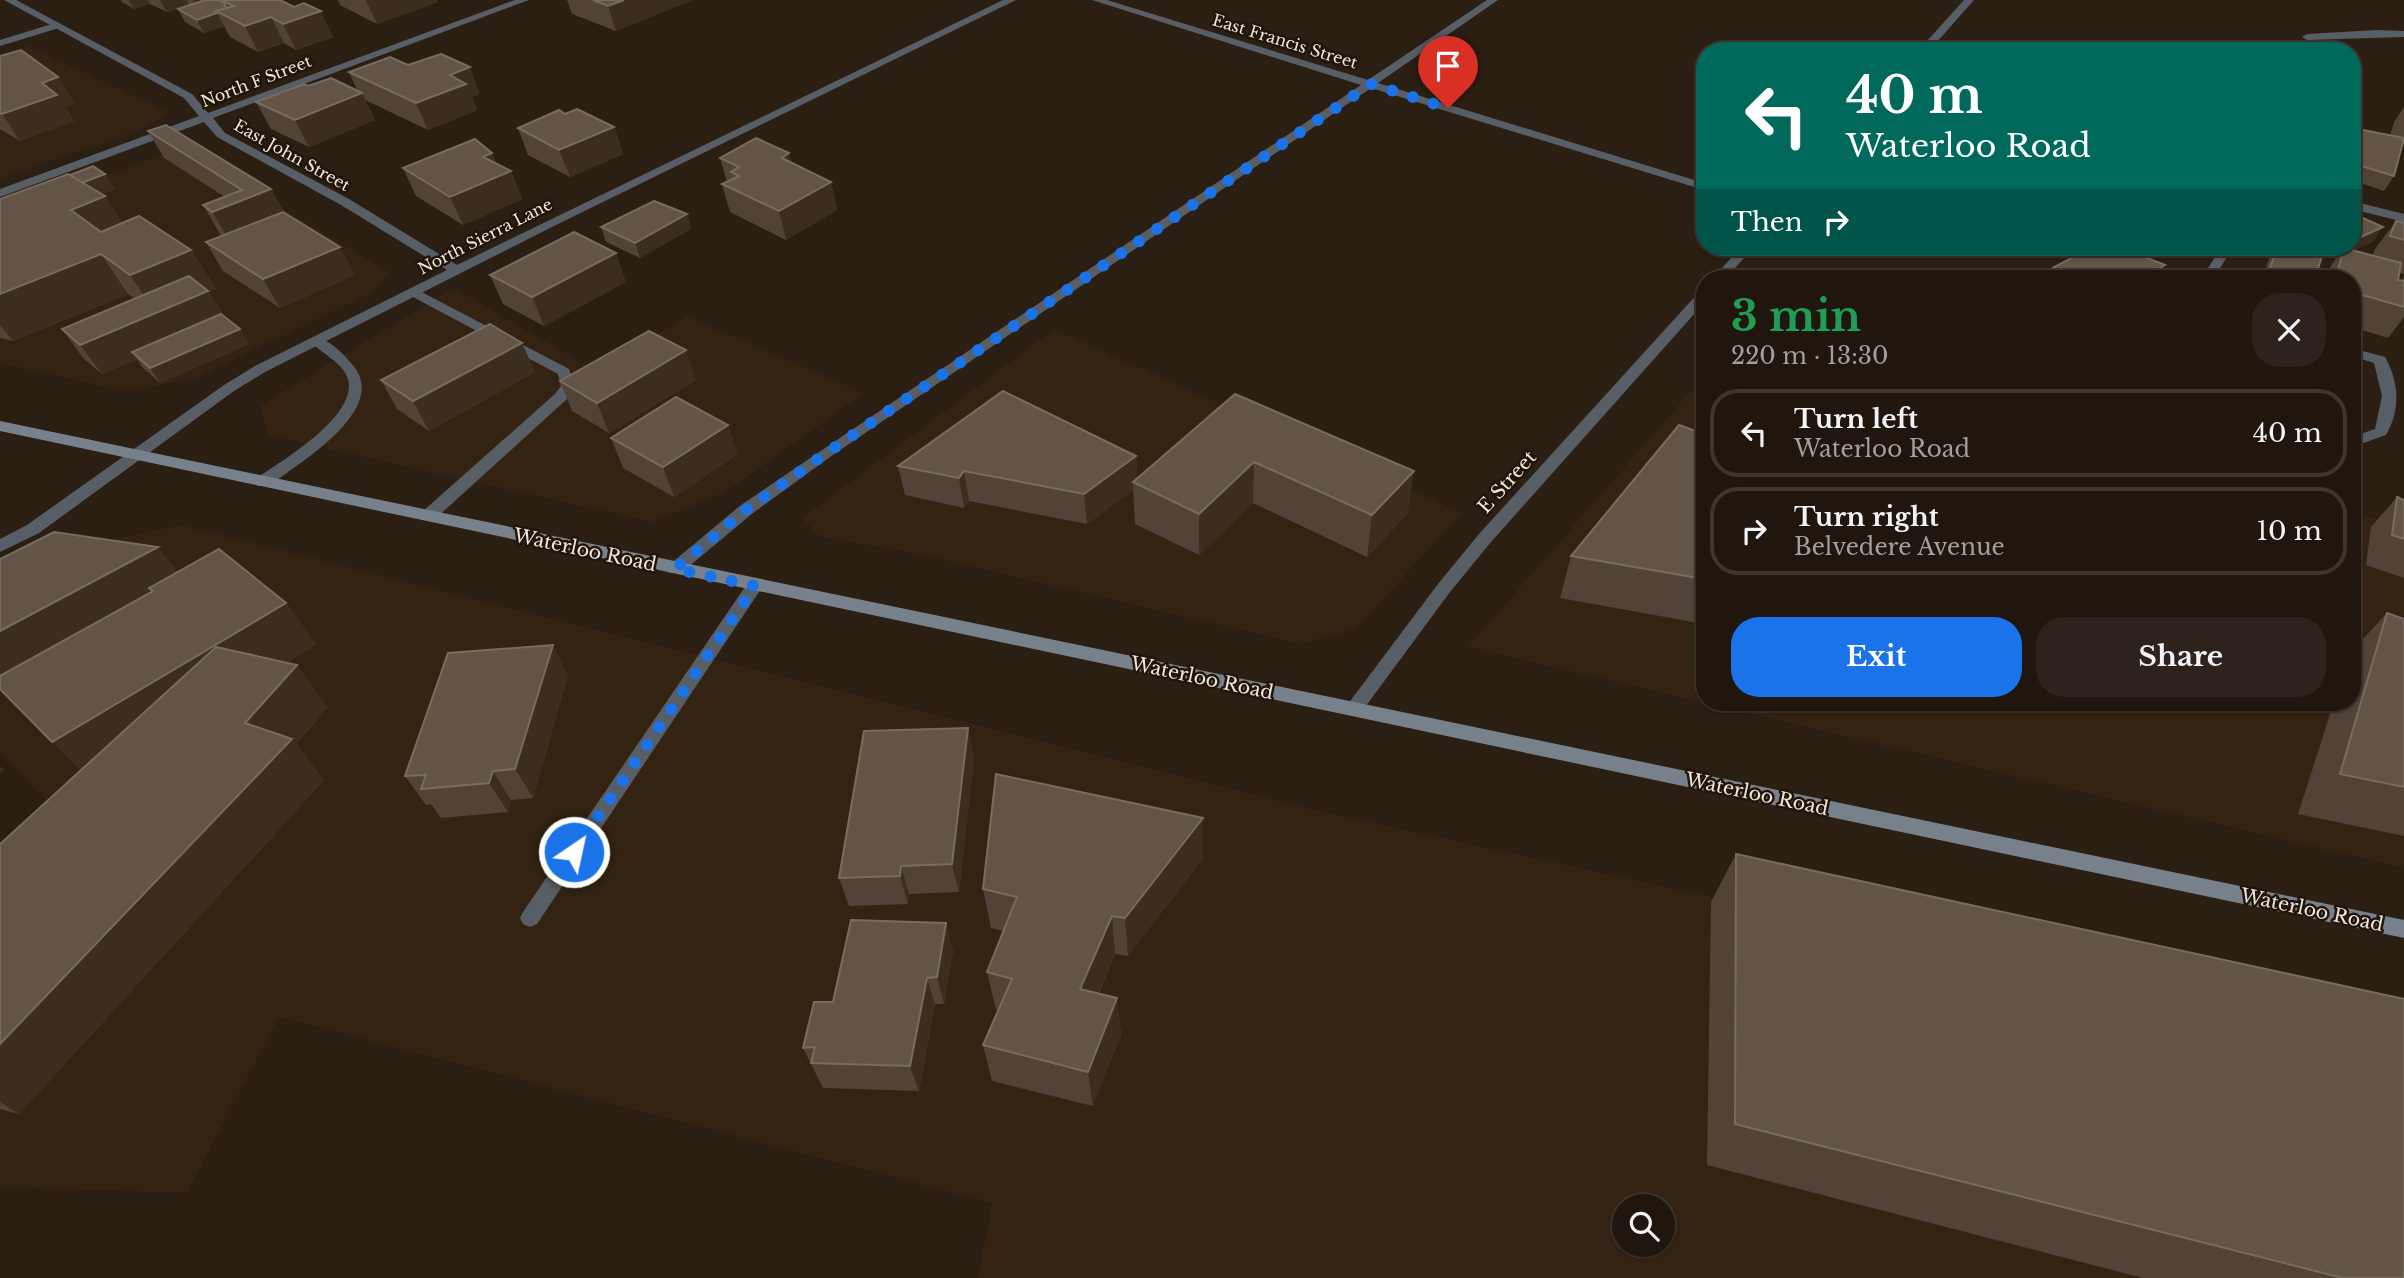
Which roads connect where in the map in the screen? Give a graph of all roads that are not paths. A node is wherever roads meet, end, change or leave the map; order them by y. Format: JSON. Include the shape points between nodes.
{"nodes":[{"id":1,"x":9,"y":0,"type":"edge"},
{"id":2,"x":524,"y":0,"type":"edge"},
{"id":3,"x":1011,"y":0,"type":"edge"},
{"id":4,"x":1097,"y":0,"type":"edge"},
{"id":5,"x":1493,"y":0,"type":"edge"},
{"id":6,"x":1969,"y":0,"type":"edge"},
{"id":7,"x":55,"y":26,"type":"junction"},
{"id":8,"x":2404,"y":34,"type":"edge"},
{"id":9,"x":2308,"y":37,"type":"dead end"},
{"id":10,"x":1931,"y":42,"type":"edge"},
{"id":11,"x":0,"y":43,"type":"edge"},
{"id":12,"x":1371,"y":84,"type":"junction"},
{"id":13,"x":207,"y":117,"type":"junction"},
{"id":14,"x":1696,"y":185,"type":"edge"},
{"id":15,"x":0,"y":193,"type":"edge"},
{"id":16,"x":2361,"y":207,"type":"edge"},
{"id":17,"x":2404,"y":218,"type":"edge"},
{"id":18,"x":1740,"y":256,"type":"edge"},
{"id":19,"x":456,"y":270,"type":"junction"},
{"id":20,"x":1726,"y":270,"type":"edge"},
{"id":21,"x":414,"y":292,"type":"junction"},
{"id":22,"x":1696,"y":304,"type":"edge"},
{"id":23,"x":317,"y":341,"type":"junction"},
{"id":24,"x":2361,"y":355,"type":"edge"},
{"id":25,"x":0,"y":426,"type":"edge"},
{"id":26,"x":2361,"y":439,"type":"edge"},
{"id":27,"x":137,"y":455,"type":"junction"},
{"id":28,"x":264,"y":482,"type":"junction"},
{"id":29,"x":428,"y":516,"type":"junction"},
{"id":30,"x":0,"y":546,"type":"edge"},
{"id":31,"x":675,"y":569,"type":"junction"},
{"id":32,"x":755,"y":586,"type":"junction"},
{"id":33,"x":1354,"y":709,"type":"junction"},
{"id":34,"x":530,"y":919,"type":"dead end"},
{"id":35,"x":2404,"y":929,"type":"edge"}],
"edges":[{"from":1,"to":7,"type":"street","name":"East John Street"},
{"from":2,"to":13,"type":"street","name":"North F Street"},
{"from":3,"to":19,"type":"street","name":"North Sierra Lane"},
{"from":4,"to":12,"type":"street","name":"East Francis Street"},
{"from":5,"to":12,"type":"street"},
{"from":6,"to":10,"type":"street"},
{"from":7,"to":11,"type":"street"},
{"from":7,"to":13,"type":"street","name":"East John Street","via":[[188,96]]},
{"from":8,"to":9,"type":"street"},
{"from":12,"to":14,"type":"street","name":"East Francis Street"},
{"from":12,"to":31,"type":"street","via":[[825,454],[747,509]]},
{"from":13,"to":15,"type":"street","name":"North F Street"},
{"from":13,"to":19,"type":"street","name":"East John Street","via":[[221,135],[345,202]]},
{"from":16,"to":17,"type":"street"},
{"from":18,"to":20,"type":"street"},
{"from":19,"to":21,"type":"street","name":"North Sierra Lane"},
{"from":21,"to":23,"type":"street","name":"North Sierra Lane"},
{"from":21,"to":29,"type":"street","via":[[564,372],[568,386]]},
{"from":22,"to":33,"type":"street","name":"E Street","via":[[1485,538]]},
{"from":23,"to":27,"type":"street","name":"North Sierra Lane","via":[[229,388]]},
{"from":23,"to":28,"type":"street","via":[[350,369],[357,393],[346,416]]},
{"from":24,"to":26,"type":"street","via":[[2380,360],[2390,388],[2389,413],[2381,432]]},
{"from":25,"to":27,"type":"main road","name":"Waterloo Road"},
{"from":27,"to":28,"type":"main road","name":"Waterloo Road"},
{"from":27,"to":30,"type":"street","name":"North Sierra Lane","via":[[33,529]]},
{"from":28,"to":29,"type":"main road","name":"Waterloo Road"},
{"from":29,"to":31,"type":"main road","name":"Waterloo Road"},
{"from":31,"to":32,"type":"main road","name":"Waterloo Road"},
{"from":32,"to":33,"type":"main road","name":"Waterloo Road"},
{"from":32,"to":34,"type":"street"},
{"from":33,"to":35,"type":"main road","name":"Waterloo Road"}]}
